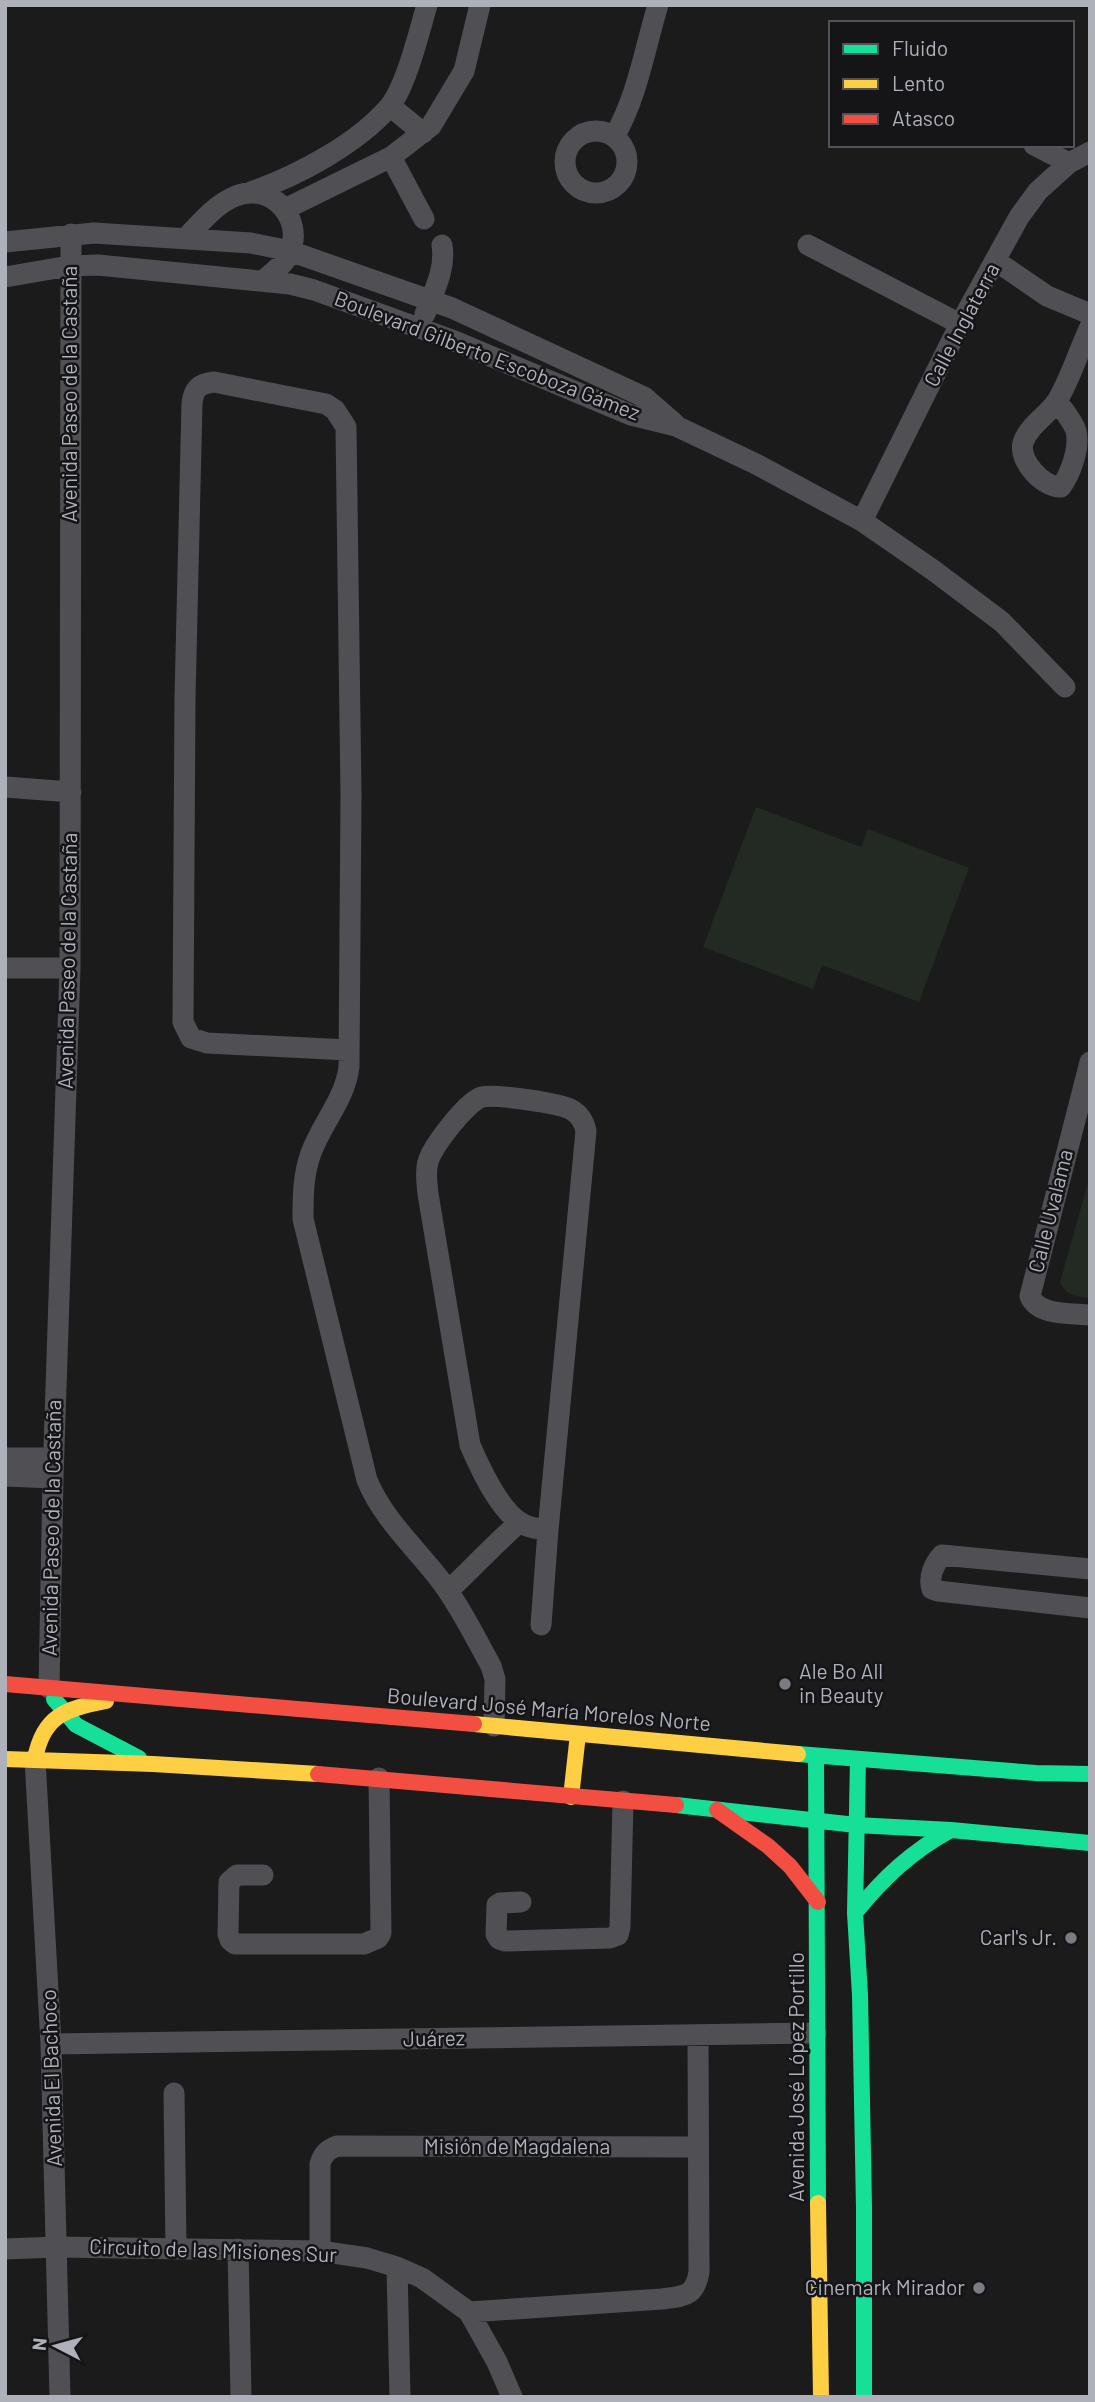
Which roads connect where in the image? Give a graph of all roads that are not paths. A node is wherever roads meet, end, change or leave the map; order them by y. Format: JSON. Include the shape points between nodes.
{"nodes":[{"id":1,"x":427,"y":5,"type":"edge"},
{"id":2,"x":480,"y":5,"type":"edge"},
{"id":3,"x":658,"y":5,"type":"edge"},
{"id":4,"x":390,"y":106,"type":"junction"},
{"id":5,"x":424,"y":133,"type":"junction"},
{"id":6,"x":614,"y":137,"type":"dead end"},
{"id":7,"x":346,"y":143,"type":"junction"},
{"id":8,"x":1038,"y":147,"type":"edge"},
{"id":9,"x":1090,"y":152,"type":"edge"},
{"id":10,"x":391,"y":157,"type":"junction"},
{"id":11,"x":1069,"y":163,"type":"junction"},
{"id":12,"x":365,"y":172,"type":"junction"},
{"id":13,"x":251,"y":192,"type":"junction"},
{"id":14,"x":285,"y":209,"type":"junction"},
{"id":15,"x":424,"y":219,"type":"dead end"},
{"id":16,"x":71,"y":234,"type":"junction"},
{"id":17,"x":186,"y":238,"type":"junction"},
{"id":18,"x":5,"y":242,"type":"edge"},
{"id":19,"x":442,"y":245,"type":"dead end"},
{"id":20,"x":808,"y":245,"type":"dead end"},
{"id":21,"x":290,"y":251,"type":"junction"},
{"id":22,"x":996,"y":261,"type":"junction"},
{"id":23,"x":69,"y":266,"type":"junction"},
{"id":24,"x":5,"y":277,"type":"edge"},
{"id":25,"x":264,"y":280,"type":"junction"},
{"id":26,"x":430,"y":301,"type":"junction"},
{"id":27,"x":1090,"y":314,"type":"edge"},
{"id":28,"x":960,"y":324,"type":"junction"},
{"id":29,"x":1090,"y":327,"type":"edge"},
{"id":30,"x":419,"y":329,"type":"junction"},
{"id":31,"x":1056,"y":401,"type":"dead end"},
{"id":32,"x":676,"y":426,"type":"junction"},
{"id":33,"x":862,"y":521,"type":"junction"},
{"id":34,"x":1065,"y":687,"type":"dead end"},
{"id":35,"x":5,"y":788,"type":"edge"},
{"id":36,"x":71,"y":792,"type":"junction"},
{"id":37,"x":5,"y":968,"type":"edge"},
{"id":38,"x":70,"y":968,"type":"junction"},
{"id":39,"x":348,"y":1050,"type":"junction"},
{"id":40,"x":1090,"y":1062,"type":"edge"},
{"id":41,"x":1090,"y":1315,"type":"edge"},
{"id":42,"x":5,"y":1458,"type":"edge"},
{"id":43,"x":53,"y":1468,"type":"junction"},
{"id":44,"x":5,"y":1476,"type":"edge"},
{"id":45,"x":520,"y":1522,"type":"junction"},
{"id":46,"x":548,"y":1530,"type":"junction"},
{"id":47,"x":1090,"y":1569,"type":"edge"},
{"id":48,"x":444,"y":1585,"type":"junction"},
{"id":49,"x":1090,"y":1608,"type":"edge"},
{"id":50,"x":541,"y":1625,"type":"dead end"},
{"id":51,"x":5,"y":1684,"type":"edge"},
{"id":52,"x":49,"y":1688,"type":"junction"},
{"id":53,"x":142,"y":1695,"type":"junction"},
{"id":54,"x":63,"y":1712,"type":"junction"},
{"id":55,"x":494,"y":1726,"type":"junction"},
{"id":56,"x":578,"y":1734,"type":"junction"},
{"id":57,"x":816,"y":1756,"type":"junction"},
{"id":58,"x":5,"y":1759,"type":"edge"},
{"id":59,"x":35,"y":1759,"type":"junction"},
{"id":60,"x":858,"y":1759,"type":"junction"},
{"id":61,"x":153,"y":1764,"type":"junction"},
{"id":62,"x":1090,"y":1774,"type":"edge"},
{"id":63,"x":379,"y":1778,"type":"junction"},
{"id":64,"x":571,"y":1797,"type":"junction"},
{"id":65,"x":623,"y":1801,"type":"junction"},
{"id":66,"x":716,"y":1809,"type":"junction"},
{"id":67,"x":816,"y":1821,"type":"junction"},
{"id":68,"x":856,"y":1825,"type":"junction"},
{"id":69,"x":951,"y":1830,"type":"junction"},
{"id":70,"x":1090,"y":1843,"type":"edge"},
{"id":71,"x":262,"y":1875,"type":"dead end"},
{"id":72,"x":521,"y":1902,"type":"dead end"},
{"id":73,"x":818,"y":1902,"type":"junction"},
{"id":74,"x":855,"y":1913,"type":"junction"},
{"id":75,"x":816,"y":2033,"type":"junction"},
{"id":76,"x":698,"y":2035,"type":"junction"},
{"id":77,"x":51,"y":2043,"type":"junction"},
{"id":78,"x":173,"y":2093,"type":"dead end"},
{"id":79,"x":697,"y":2147,"type":"junction"},
{"id":80,"x":58,"y":2247,"type":"junction"},
{"id":81,"x":176,"y":2248,"type":"junction"},
{"id":82,"x":5,"y":2249,"type":"edge"},
{"id":83,"x":238,"y":2249,"type":"junction"},
{"id":84,"x":320,"y":2251,"type":"junction"},
{"id":85,"x":397,"y":2267,"type":"junction"},
{"id":86,"x":469,"y":2312,"type":"junction"},
{"id":87,"x":60,"y":2397,"type":"edge"},
{"id":88,"x":240,"y":2397,"type":"edge"},
{"id":89,"x":400,"y":2397,"type":"edge"},
{"id":90,"x":512,"y":2397,"type":"edge"},
{"id":91,"x":821,"y":2397,"type":"edge"},
{"id":92,"x":864,"y":2397,"type":"edge"}],
"edges":[{"from":1,"to":4,"type":"street"},
{"from":2,"to":5,"type":"street","via":[[464,71]]},
{"from":3,"to":6,"type":"street","via":[[638,85]]},
{"from":4,"to":5,"type":"street"},
{"from":4,"to":7,"type":"street"},
{"from":5,"to":10,"type":"street"},
{"from":7,"to":12,"type":"street"},
{"from":7,"to":13,"type":"street"},
{"from":8,"to":11,"type":"street"},
{"from":9,"to":11,"type":"street","name":"Calle Inglaterra"},
{"from":10,"to":12,"type":"street"},
{"from":10,"to":15,"type":"street"},
{"from":11,"to":22,"type":"street","name":"Calle Inglaterra","via":[[1038,191]]},
{"from":12,"to":14,"type":"street"},
{"from":13,"to":14,"type":"street","via":[[268,195]]},
{"from":13,"to":17,"type":"street","via":[[228,200]]},
{"from":14,"to":21,"type":"street","via":[[292,225]]},
{"from":16,"to":17,"type":"street","name":"Boulevard Gilberto Escoboza Gámez"},
{"from":16,"to":18,"type":"street","name":"Boulevard Gilberto Escoboza Gámez"},
{"from":16,"to":23,"type":"street","name":"Avenida Paseo de la Castaña"},
{"from":17,"to":21,"type":"street","name":"Boulevard Gilberto Escoboza Gámez"},
{"from":19,"to":26,"type":"street","via":[[444,257]]},
{"from":20,"to":28,"type":"street"},
{"from":21,"to":25,"type":"street"},
{"from":21,"to":26,"type":"street","name":"Boulevard Gilberto Escoboza Gámez"},
{"from":22,"to":27,"type":"street","via":[[1047,296]]},
{"from":22,"to":28,"type":"street","name":"Calle Inglaterra"},
{"from":23,"to":24,"type":"street","name":"Boulevard Gilberto Escoboza Gámez"},
{"from":23,"to":25,"type":"street","name":"Boulevard Gilberto Escoboza Gámez"},
{"from":23,"to":36,"type":"street","name":"Avenida Paseo de la Castaña"},
{"from":25,"to":30,"type":"street","name":"Boulevard Gilberto Escoboza Gámez","via":[[314,289]]},
{"from":26,"to":30,"type":"street"},
{"from":26,"to":32,"type":"street","name":"Boulevard Gilberto Escoboza Gámez","via":[[452,307],[644,397]]},
{"from":28,"to":33,"type":"street","name":"Calle Inglaterra"},
{"from":29,"to":31,"type":"street"},
{"from":30,"to":32,"type":"street","name":"Boulevard Gilberto Escoboza Gámez","via":[[631,415]]},
{"from":32,"to":33,"type":"street","name":"Boulevard Gilberto Escoboza Gámez"},
{"from":33,"to":34,"type":"street","name":"Boulevard Gilberto Escoboza Gámez","via":[[1002,622]]},
{"from":35,"to":36,"type":"street"},
{"from":36,"to":38,"type":"street","name":"Avenida Paseo de la Castaña"},
{"from":37,"to":38,"type":"street"},
{"from":38,"to":43,"type":"street","name":"Avenida Paseo de la Castaña"},
{"from":39,"to":39,"type":"street","via":[[351,781],[346,427],[326,404],[204,383],[197,386],[192,403],[183,1022],[191,1038],[207,1043]]},
{"from":39,"to":48,"type":"street","via":[[345,1087],[303,1178],[303,1219],[367,1480],[386,1515]]},
{"from":40,"to":41,"type":"street","name":"Calle Uvalama","via":[[1030,1296],[1044,1310]]},
{"from":42,"to":43,"type":"street"},
{"from":43,"to":44,"type":"street"},
{"from":43,"to":52,"type":"street","name":"Avenida Paseo de la Castaña"},
{"from":45,"to":46,"type":"street"},
{"from":45,"to":46,"type":"street","via":[[486,1479],[470,1445],[428,1194],[432,1152],[463,1112],[482,1097],[563,1105],[581,1117],[586,1131]]},
{"from":45,"to":48,"type":"street","via":[[488,1550],[479,1551]]},
{"from":46,"to":50,"type":"street"},
{"from":47,"to":49,"type":"street","via":[[942,1555],[929,1582],[938,1591]]},
{"from":48,"to":55,"type":"street","via":[[491,1665]]},
{"from":51,"to":52,"type":"main road","name":"Boulevard José María Morelos Norte"},
{"from":52,"to":53,"type":"main road","name":"Boulevard José María Morelos Norte"},
{"from":52,"to":54,"type":"main road"},
{"from":53,"to":54,"type":"main road"},
{"from":53,"to":55,"type":"main road","name":"Boulevard José María Morelos Norte"},
{"from":54,"to":59,"type":"main road","via":[[41,1733]]},
{"from":54,"to":61,"type":"main road","via":[[95,1737]]},
{"from":55,"to":56,"type":"main road","name":"Boulevard José María Morelos Norte"},
{"from":56,"to":57,"type":"main road","name":"Boulevard José María Morelos Norte"},
{"from":56,"to":64,"type":"main road"},
{"from":57,"to":60,"type":"main road","name":"Boulevard José María Morelos Norte"},
{"from":57,"to":67,"type":"main road","name":"Avenida José López Portillo"},
{"from":58,"to":59,"type":"main road"},
{"from":59,"to":61,"type":"main road"},
{"from":59,"to":77,"type":"street","name":"Avenida El Bachoco"},
{"from":60,"to":62,"type":"main road","name":"Boulevard José María Morelos Norte"},
{"from":60,"to":68,"type":"main road"},
{"from":61,"to":63,"type":"main road"},
{"from":63,"to":64,"type":"main road"},
{"from":63,"to":71,"type":"street","via":[[378,1938],[364,1944],[235,1944],[228,1934],[229,1882],[237,1875]]},
{"from":64,"to":65,"type":"main road"},
{"from":65,"to":66,"type":"main road"},
{"from":65,"to":72,"type":"street","via":[[618,1935],[499,1939],[497,1905]]},
{"from":66,"to":67,"type":"main road"},
{"from":66,"to":73,"type":"main road","via":[[790,1866]]},
{"from":67,"to":68,"type":"main road"},
{"from":67,"to":73,"type":"main road","name":"Avenida José López Portillo"},
{"from":68,"to":69,"type":"main road"},
{"from":68,"to":74,"type":"main road"},
{"from":69,"to":70,"type":"main road"},
{"from":69,"to":74,"type":"main road","via":[[900,1862]]},
{"from":73,"to":75,"type":"main road","name":"Avenida José López Portillo"},
{"from":74,"to":92,"type":"main road","via":[[864,2208]]},
{"from":75,"to":76,"type":"street","name":"Juárez"},
{"from":75,"to":91,"type":"main road","name":"Avenida José López Portillo"},
{"from":76,"to":77,"type":"street","name":"Juárez"},
{"from":76,"to":79,"type":"street"},
{"from":77,"to":80,"type":"street","name":"Avenida El Bachoco"},
{"from":78,"to":81,"type":"street"},
{"from":79,"to":84,"type":"street","name":"Misión de Magdalena","via":[[337,2146],[329,2149],[320,2164]]},
{"from":79,"to":86,"type":"street","via":[[699,2272],[692,2292],[662,2299]]},
{"from":80,"to":81,"type":"street","name":"Circuito de las Misiones Sur"},
{"from":80,"to":82,"type":"street","name":"Circuito de las Misiones Sur"},
{"from":80,"to":87,"type":"street","name":"Avenida El Bachoco"},
{"from":81,"to":83,"type":"street","name":"Circuito de las Misiones Sur"},
{"from":83,"to":84,"type":"street","name":"Circuito de las Misiones Sur"},
{"from":83,"to":88,"type":"street"},
{"from":84,"to":85,"type":"street","name":"Circuito de las Misiones Sur"},
{"from":85,"to":86,"type":"street","name":"Circuito de las Misiones Sur","via":[[422,2278]]},
{"from":85,"to":89,"type":"street"},
{"from":86,"to":90,"type":"street","name":"Circuito de las Misiones Sur"}]}
